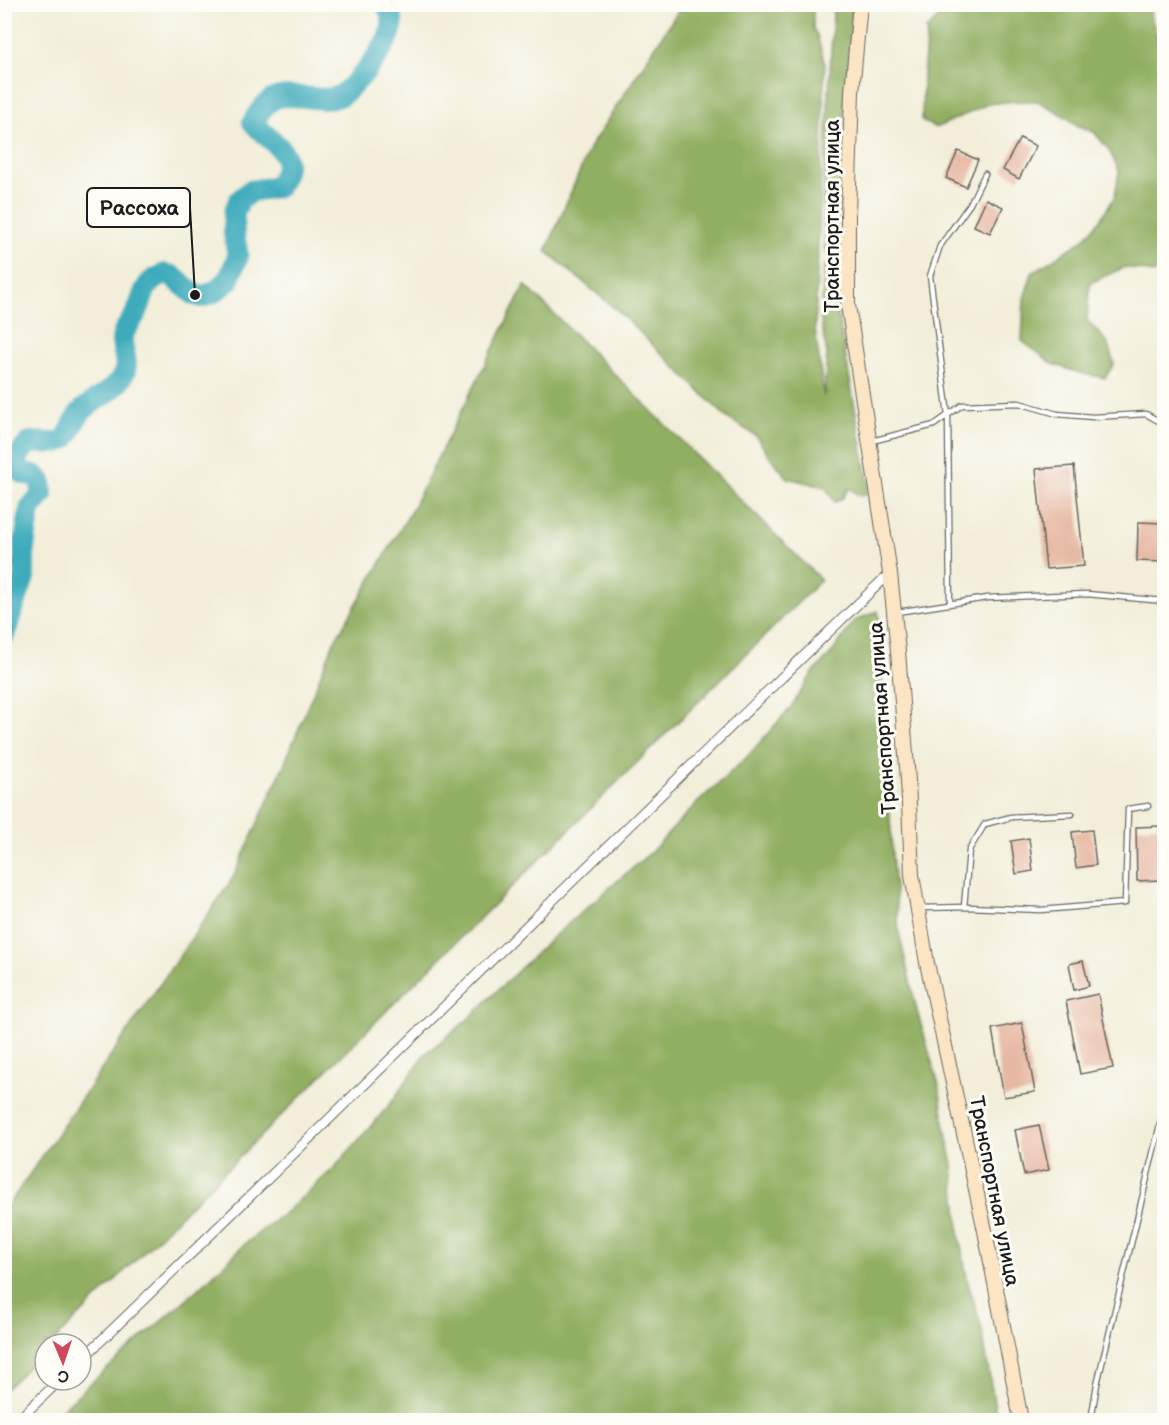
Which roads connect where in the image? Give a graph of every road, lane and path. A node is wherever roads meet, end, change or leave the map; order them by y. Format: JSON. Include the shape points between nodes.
{"nodes":[{"id":1,"x":860,"y":4,"type":"edge"},
{"id":2,"x":985,"y":174,"type":"dead end"},
{"id":3,"x":948,"y":415,"type":"junction"},
{"id":4,"x":1164,"y":423,"type":"edge"},
{"id":5,"x":869,"y":441,"type":"junction"},
{"id":6,"x":890,"y":573,"type":"junction"},
{"id":7,"x":1164,"y":601,"type":"edge"},
{"id":8,"x":950,"y":604,"type":"junction"},
{"id":9,"x":894,"y":612,"type":"junction"},
{"id":10,"x":1148,"y":806,"type":"dead end"},
{"id":11,"x":1072,"y":814,"type":"dead end"},
{"id":12,"x":917,"y":908,"type":"junction"},
{"id":13,"x":964,"y":908,"type":"junction"},
{"id":14,"x":1164,"y":1108,"type":"edge"},
{"id":15,"x":93,"y":1348,"type":"edge"},
{"id":16,"x":47,"y":1392,"type":"edge"},
{"id":17,"x":18,"y":1420,"type":"edge"},
{"id":18,"x":1021,"y":1420,"type":"edge"},
{"id":19,"x":1091,"y":1420,"type":"edge"}],
"edges":[{"from":1,"to":5,"type":"main road","name":"Транспортная улица","via":[[852,92],[848,305]]},
{"from":2,"to":3,"type":"lane","via":[[970,204],[940,246],[930,276]]},
{"from":3,"to":4,"type":"lane","via":[[962,405],[1019,403],[1093,417],[1146,414]]},
{"from":3,"to":5,"type":"lane","via":[[934,425]]},
{"from":3,"to":8,"type":"lane"},
{"from":5,"to":6,"type":"main road","name":"Транспортная улица"},
{"from":6,"to":9,"type":"main road","name":"Транспортная улица"},
{"from":6,"to":15,"type":"street"},
{"from":7,"to":8,"type":"lane","via":[[1087,594],[987,598]]},
{"from":8,"to":9,"type":"lane"},
{"from":9,"to":12,"type":"main road","name":"Транспортная улица"},
{"from":10,"to":13,"type":"lane","via":[[1128,809],[1125,903],[1041,910]]},
{"from":11,"to":13,"type":"lane","via":[[1011,817],[985,824],[969,850]]},
{"from":12,"to":13,"type":"lane"},
{"from":12,"to":18,"type":"main road","name":"Транспортная улица"},
{"from":14,"to":19,"type":"lane"},
{"from":16,"to":17,"type":"street"}]}
